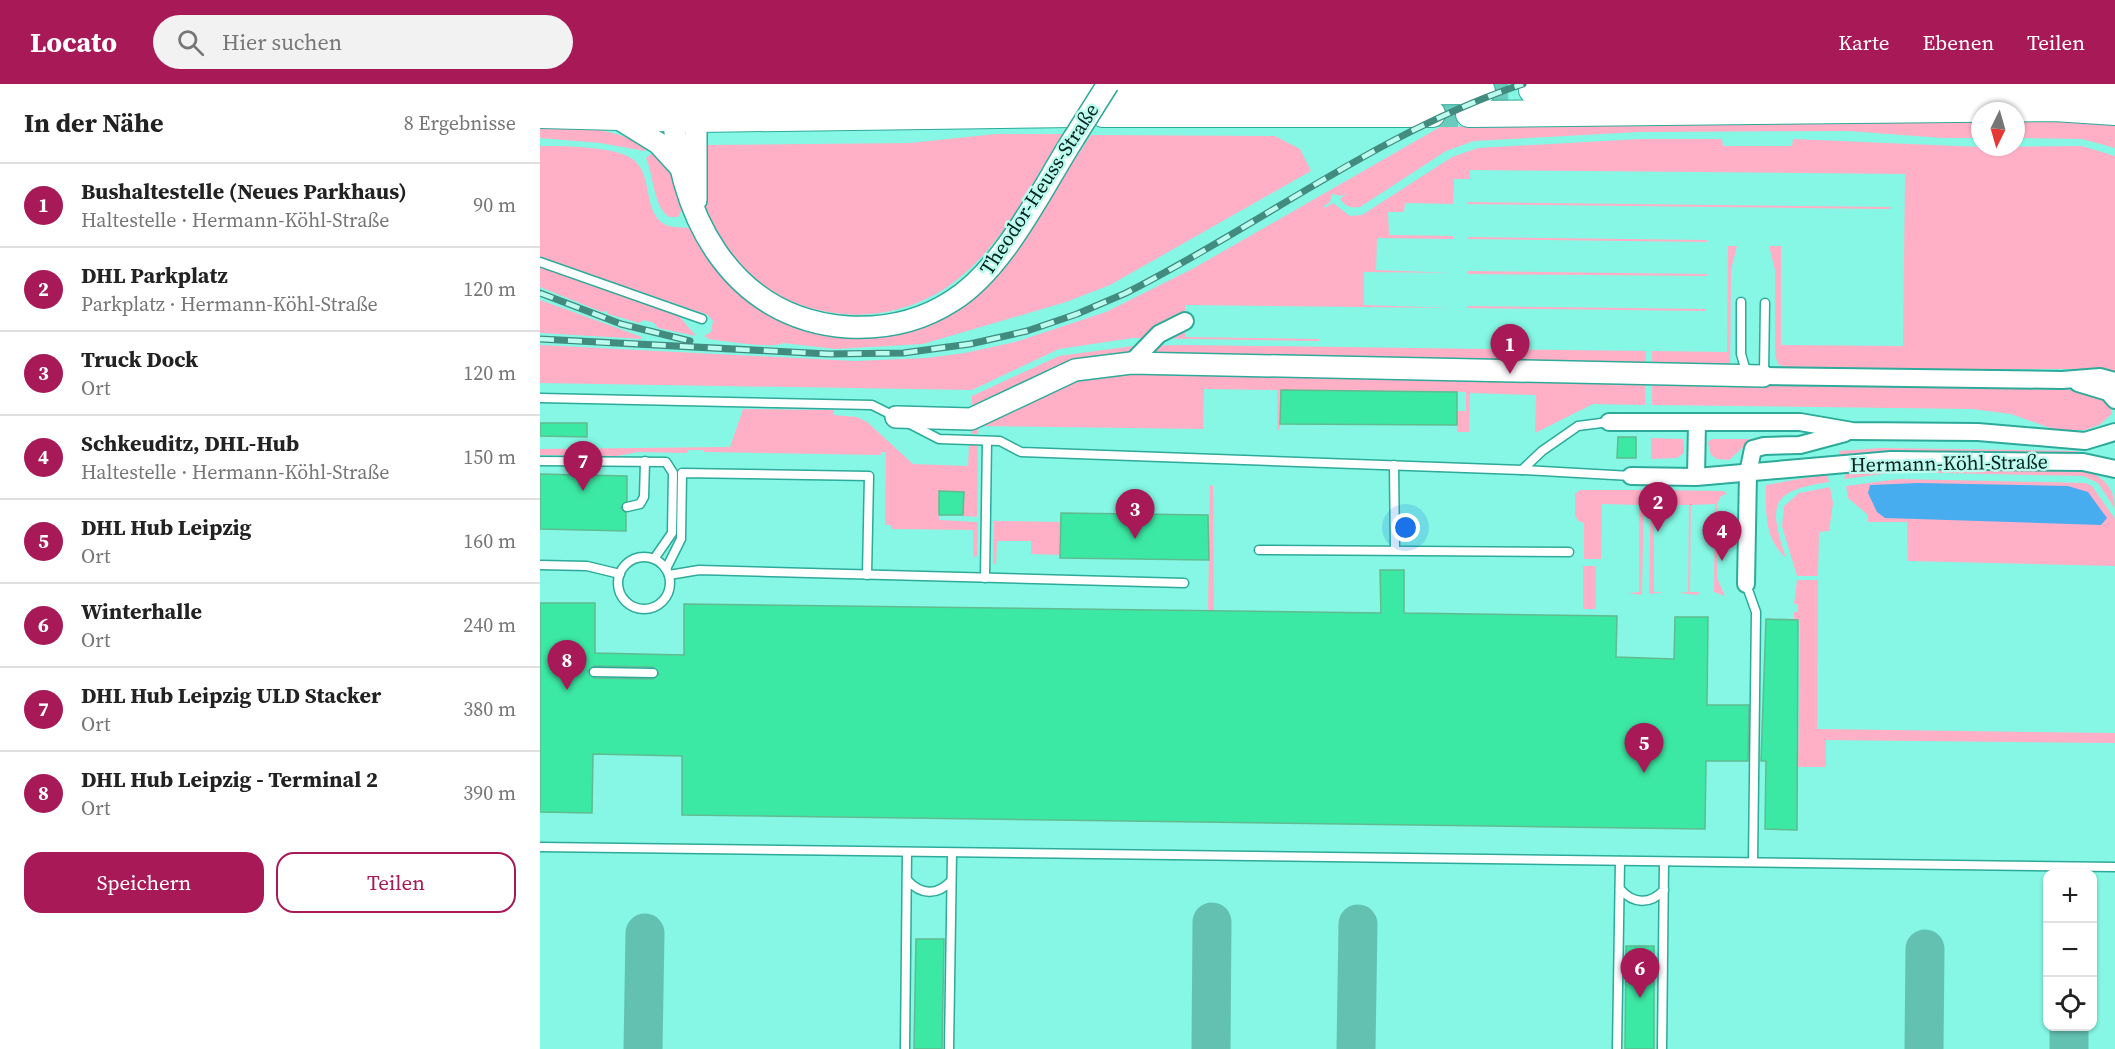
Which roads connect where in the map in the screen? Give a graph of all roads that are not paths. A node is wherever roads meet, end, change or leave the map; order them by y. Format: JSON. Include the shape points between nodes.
{"nodes":[{"id":1,"x":2115,"y":89,"type":"edge"},
{"id":2,"x":1532,"y":90,"type":"dead end"},
{"id":3,"x":1482,"y":91,"type":"tunnel mouth"},
{"id":4,"x":685,"y":92,"type":"junction"},
{"id":5,"x":540,"y":93,"type":"edge"},
{"id":6,"x":1094,"y":106,"type":"edge"},
{"id":7,"x":2115,"y":112,"type":"edge"},
{"id":8,"x":1432,"y":114,"type":"tunnel mouth"},
{"id":9,"x":1469,"y":114,"type":"tunnel mouth"},
{"id":10,"x":540,"y":115,"type":"edge"},
{"id":11,"x":616,"y":117,"type":"junction"},
{"id":12,"x":685,"y":118,"type":"junction"},
{"id":13,"x":679,"y":167,"type":"junction"},
{"id":14,"x":698,"y":218,"type":"junction"},
{"id":15,"x":540,"y":262,"type":"edge"},
{"id":16,"x":1741,"y":302,"type":"dead end"},
{"id":17,"x":1765,"y":303,"type":"dead end"},
{"id":18,"x":702,"y":319,"type":"dead end"},
{"id":19,"x":1185,"y":321,"type":"dead end"},
{"id":20,"x":1131,"y":363,"type":"junction"},
{"id":21,"x":1764,"y":376,"type":"junction"},
{"id":22,"x":2062,"y":380,"type":"junction"},
{"id":23,"x":2115,"y":381,"type":"edge"},
{"id":24,"x":540,"y":398,"type":"edge"},
{"id":25,"x":2115,"y":400,"type":"edge"},
{"id":26,"x":896,"y":417,"type":"junction"},
{"id":27,"x":1609,"y":422,"type":"joint"},
{"id":28,"x":1697,"y":422,"type":"junction"},
{"id":29,"x":1852,"y":431,"type":"junction"},
{"id":30,"x":2115,"y":432,"type":"edge"},
{"id":31,"x":987,"y":441,"type":"junction"},
{"id":32,"x":540,"y":461,"type":"edge"},
{"id":33,"x":645,"y":461,"type":"junction"},
{"id":34,"x":1394,"y":465,"type":"junction"},
{"id":35,"x":2115,"y":469,"type":"edge"},
{"id":36,"x":1522,"y":470,"type":"junction"},
{"id":37,"x":1748,"y":473,"type":"junction"},
{"id":38,"x":1631,"y":476,"type":"joint"},
{"id":39,"x":1696,"y":477,"type":"junction"},
{"id":40,"x":627,"y":507,"type":"dead end"},
{"id":41,"x":1259,"y":550,"type":"dead end"},
{"id":42,"x":1395,"y":550,"type":"junction"},
{"id":43,"x":1569,"y":552,"type":"dead end"},
{"id":44,"x":654,"y":559,"type":"junction"},
{"id":45,"x":540,"y":565,"type":"edge"},
{"id":46,"x":668,"y":572,"type":"junction"},
{"id":47,"x":620,"y":574,"type":"junction"},
{"id":48,"x":867,"y":575,"type":"junction"},
{"id":49,"x":985,"y":578,"type":"junction"},
{"id":50,"x":1184,"y":583,"type":"dead end"},
{"id":51,"x":1746,"y":584,"type":"joint"},
{"id":52,"x":594,"y":672,"type":"dead end"},
{"id":53,"x":653,"y":673,"type":"dead end"},
{"id":54,"x":540,"y":847,"type":"edge"},
{"id":55,"x":907,"y":852,"type":"junction"},
{"id":56,"x":952,"y":853,"type":"junction"},
{"id":57,"x":1620,"y":861,"type":"junction"},
{"id":58,"x":1664,"y":862,"type":"junction"},
{"id":59,"x":1753,"y":862,"type":"junction"},
{"id":60,"x":2115,"y":867,"type":"edge"},
{"id":61,"x":907,"y":880,"type":"junction"},
{"id":62,"x":951,"y":881,"type":"junction"},
{"id":63,"x":1620,"y":889,"type":"junction"},
{"id":64,"x":1664,"y":890,"type":"junction"},
{"id":65,"x":905,"y":1049,"type":"edge"},
{"id":66,"x":949,"y":1049,"type":"edge"},
{"id":67,"x":1617,"y":1049,"type":"edge"},
{"id":68,"x":1662,"y":1049,"type":"edge"}],
"edges":[{"from":1,"to":2,"type":"main road"},
{"from":3,"to":6,"type":"main road"},
{"from":4,"to":5,"type":"main road"},
{"from":4,"to":6,"type":"main road"},
{"from":4,"to":12,"type":"street","name":"Theodor-Heuss-Straße"},
{"from":6,"to":8,"type":"main road"},
{"from":6,"to":12,"type":"main road"},
{"from":6,"to":14,"type":"street","name":"Theodor-Heuss-Straße","via":[[1000,255],[978,281],[922,317],[864,328],[829,326],[801,318],[767,302],[718,256]]},
{"from":7,"to":9,"type":"main road","via":[[2054,108]]},
{"from":10,"to":11,"type":"main road"},
{"from":11,"to":12,"type":"main road"},
{"from":11,"to":13,"type":"street","via":[[658,143]]},
{"from":12,"to":13,"type":"street","name":"Theodor-Heuss-Straße"},
{"from":12,"to":14,"type":"street","name":"Theodor-Heuss-Straße"},
{"from":13,"to":14,"type":"street","name":"Theodor-Heuss-Straße"},
{"from":15,"to":18,"type":"lane"},
{"from":16,"to":21,"type":"lane","via":[[1741,354],[1746,371]]},
{"from":17,"to":21,"type":"lane"},
{"from":19,"to":20,"type":"street","via":[[1159,334]]},
{"from":20,"to":21,"type":"street"},
{"from":20,"to":26,"type":"street","via":[[1075,370],[971,419]]},
{"from":21,"to":22,"type":"street"},
{"from":22,"to":23,"type":"street","via":[[2100,377]]},
{"from":22,"to":25,"type":"street","via":[[2108,392]]},
{"from":24,"to":26,"type":"lane","via":[[872,405]]},
{"from":26,"to":31,"type":"lane","via":[[939,440]]},
{"from":27,"to":28,"type":"street","name":"Hermann-Köhl-Straße"},
{"from":27,"to":36,"type":"lane","via":[[1578,426]]},
{"from":28,"to":29,"type":"street","name":"Hermann-Köhl-Straße","via":[[1800,422]]},
{"from":28,"to":39,"type":"street"},
{"from":29,"to":30,"type":"street","name":"Hermann-Köhl-Straße","via":[[1978,432],[2085,441]]},
{"from":29,"to":37,"type":"street","name":"Hermann-Köhl-Straße","via":[[1800,446],[1753,449]]},
{"from":31,"to":34,"type":"lane","via":[[1000,441],[1022,452]]},
{"from":31,"to":49,"type":"lane"},
{"from":32,"to":33,"type":"lane"},
{"from":33,"to":40,"type":"lane","via":[[644,497],[640,504]]},
{"from":33,"to":44,"type":"lane","via":[[666,462],[673,473],[672,533]]},
{"from":34,"to":36,"type":"lane"},
{"from":34,"to":42,"type":"lane"},
{"from":35,"to":37,"type":"street","name":"Hermann-Köhl-Straße","via":[[2083,462],[1891,460]]},
{"from":36,"to":38,"type":"lane"},
{"from":37,"to":39,"type":"street","name":"Hermann-Köhl-Straße"},
{"from":37,"to":51,"type":"street","name":"Hermann-Köhl-Straße"},
{"from":38,"to":39,"type":"street","name":"Hermann-Köhl-Straße"},
{"from":41,"to":42,"type":"lane"},
{"from":42,"to":43,"type":"lane"},
{"from":44,"to":46,"type":"lane"},
{"from":44,"to":47,"type":"lane","via":[[638,558]]},
{"from":45,"to":47,"type":"lane","via":[[587,566]]},
{"from":46,"to":47,"type":"lane","via":[[666,597],[645,609],[623,597],[618,582]]},
{"from":46,"to":48,"type":"lane"},
{"from":46,"to":48,"type":"lane","via":[[681,539],[682,473],[869,476]]},
{"from":48,"to":49,"type":"lane"},
{"from":49,"to":50,"type":"lane"},
{"from":51,"to":59,"type":"lane","via":[[1756,612]]},
{"from":52,"to":53,"type":"lane"},
{"from":54,"to":55,"type":"lane"},
{"from":55,"to":56,"type":"lane"},
{"from":55,"to":61,"type":"lane"},
{"from":56,"to":57,"type":"lane"},
{"from":56,"to":62,"type":"lane"},
{"from":57,"to":58,"type":"lane"},
{"from":57,"to":63,"type":"lane"},
{"from":58,"to":59,"type":"lane"},
{"from":58,"to":64,"type":"lane"},
{"from":59,"to":60,"type":"lane"},
{"from":61,"to":62,"type":"lane","via":[[916,889],[929,892],[943,890]]},
{"from":61,"to":65,"type":"lane"},
{"from":62,"to":66,"type":"lane"},
{"from":63,"to":64,"type":"lane","via":[[1628,898],[1642,901],[1655,899]]},
{"from":63,"to":67,"type":"lane"},
{"from":64,"to":68,"type":"lane"}]}
